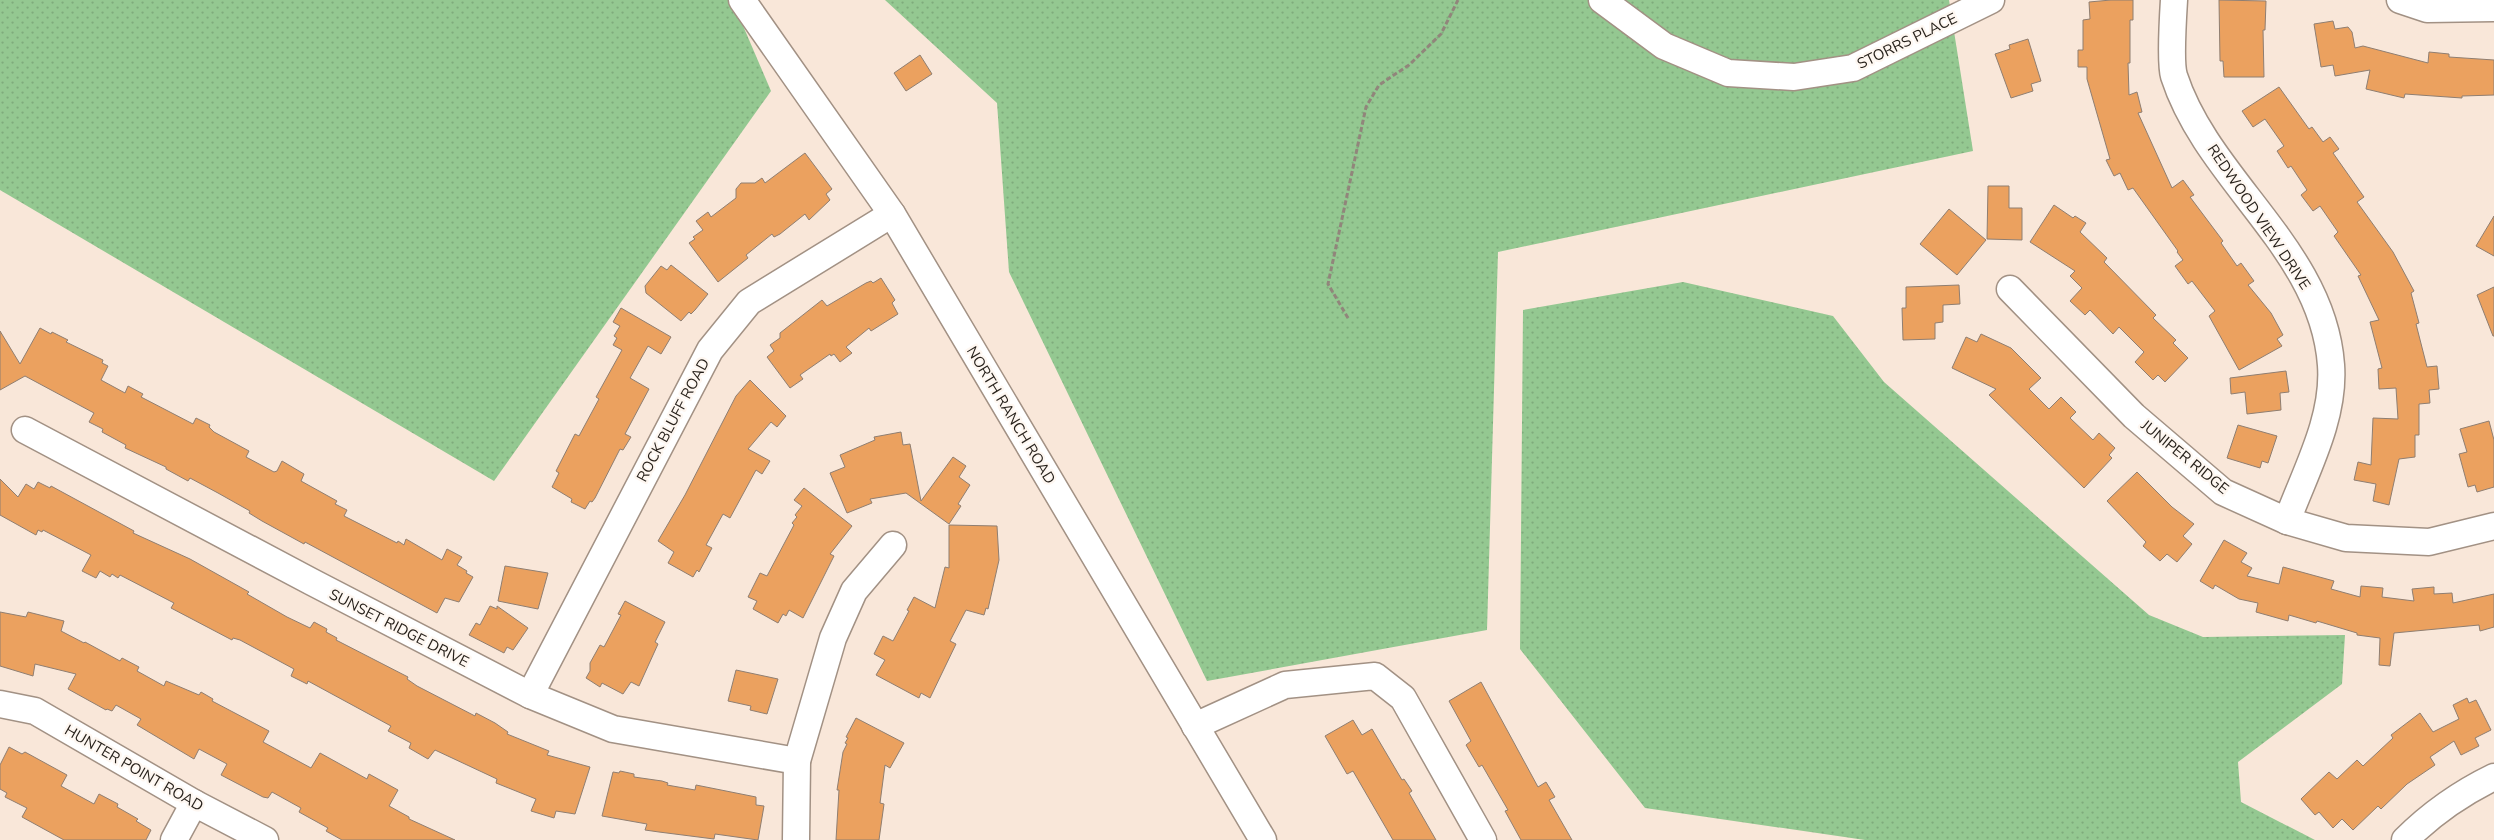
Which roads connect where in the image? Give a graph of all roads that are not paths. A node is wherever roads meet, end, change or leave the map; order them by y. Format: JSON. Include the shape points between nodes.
{"nodes":[{"id":1,"x":742,"y":0,"type":"edge"},
{"id":2,"x":1602,"y":0,"type":"edge"},
{"id":3,"x":1991,"y":0,"type":"edge"},
{"id":4,"x":2174,"y":0,"type":"edge"},
{"id":5,"x":2400,"y":0,"type":"edge"},
{"id":6,"x":2494,"y":8,"type":"edge"},
{"id":7,"x":892,"y":214,"type":"junction"},
{"id":8,"x":2010,"y":289,"type":"dead end"},
{"id":9,"x":25,"y":430,"type":"dead end"},
{"id":10,"x":2287,"y":521,"type":"junction"},
{"id":11,"x":2494,"y":526,"type":"edge"},
{"id":12,"x":893,"y":544,"type":"dead end"},
{"id":13,"x":530,"y":695,"type":"junction"},
{"id":14,"x":0,"y":704,"type":"edge"},
{"id":15,"x":1195,"y":726,"type":"junction"},
{"id":16,"x":797,"y":761,"type":"junction"},
{"id":17,"x":2494,"y":777,"type":"edge"},
{"id":18,"x":194,"y":802,"type":"junction"},
{"id":19,"x":174,"y":840,"type":"edge"},
{"id":20,"x":264,"y":840,"type":"edge"},
{"id":21,"x":796,"y":840,"type":"edge"},
{"id":22,"x":1263,"y":840,"type":"edge"},
{"id":23,"x":1483,"y":840,"type":"edge"},
{"id":24,"x":2405,"y":840,"type":"edge"}],
"edges":[{"from":1,"to":7,"type":"street","name":"NORTH RANCH ROAD"},
{"from":2,"to":3,"type":"street","name":"STORRS PLACE","via":[[1664,46],[1728,74],[1794,77],[1853,68]]},
{"from":4,"to":10,"type":"street","name":"REDWOOD VIEW DRIVE","via":[[2173,74],[2196,124],[2298,268],[2321,312],[2331,366],[2327,415]]},
{"from":5,"to":6,"type":"street","via":[[2428,9]]},
{"from":7,"to":13,"type":"street","name":"ROCK BLUFF ROAD","via":[[749,302],[710,350]]},
{"from":7,"to":15,"type":"street","name":"NORTH RANCH ROAD"},
{"from":8,"to":10,"type":"street","name":"JUNIPER RIDGE","via":[[2134,416],[2223,492]]},
{"from":9,"to":13,"type":"street","name":"SUNSET RIDGE DRIVE"},
{"from":10,"to":11,"type":"street","name":"JUNIPER RIDGE","via":[[2346,538],[2429,542]]},
{"from":12,"to":16,"type":"street","via":[[854,590],[833,638]]},
{"from":13,"to":16,"type":"street","name":"SUNSET RIDGE DRIVE","via":[[613,729]]},
{"from":14,"to":18,"type":"street","name":"HUNTER POINT ROAD","via":[[35,711]]},
{"from":15,"to":22,"type":"street","name":"NORTH RANCH ROAD"},
{"from":15,"to":23,"type":"street","via":[[1285,685],[1374,676],[1402,698]]},
{"from":16,"to":21,"type":"street"},
{"from":17,"to":24,"type":"street","via":[[2468,789],[2422,822]]},
{"from":18,"to":19,"type":"street"},
{"from":18,"to":20,"type":"street","name":"HUNTER POINT ROAD"}]}
